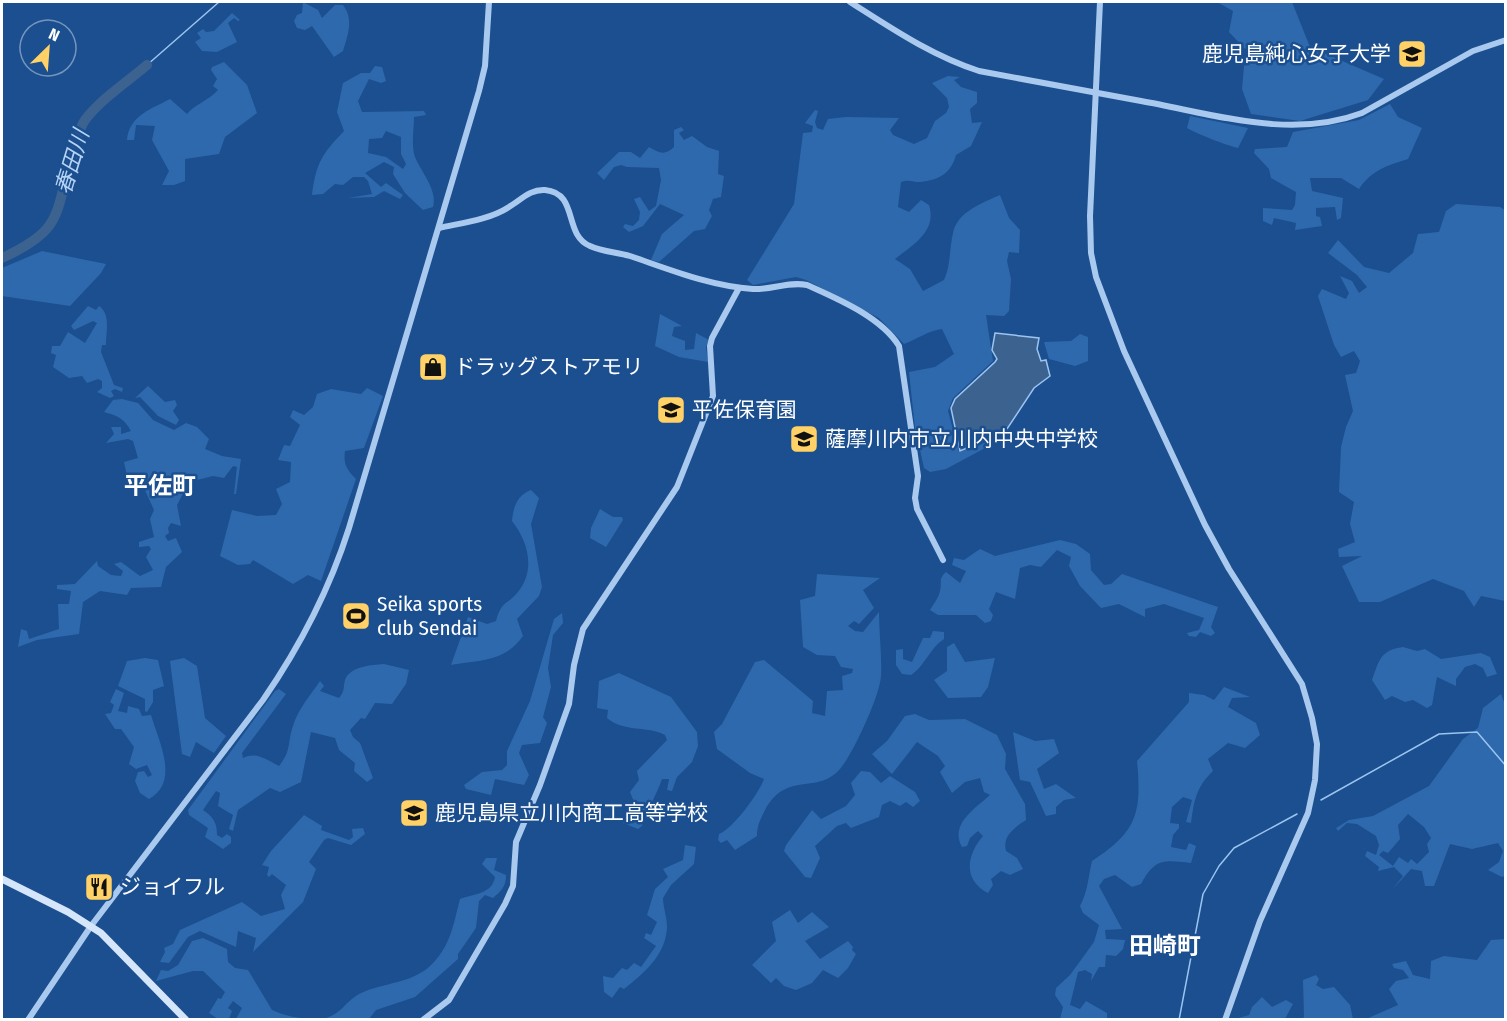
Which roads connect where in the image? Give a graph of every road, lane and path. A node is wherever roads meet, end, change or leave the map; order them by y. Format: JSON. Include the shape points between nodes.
{"nodes":[{"id":1,"x":489,"y":2,"type":"edge"},
{"id":2,"x":850,"y":2,"type":"edge"},
{"id":3,"x":1100,"y":2,"type":"edge"},
{"id":4,"x":1506,"y":40,"type":"edge"},
{"id":5,"x":1096,"y":94,"type":"junction"},
{"id":6,"x":439,"y":228,"type":"junction"},
{"id":7,"x":739,"y":288,"type":"junction"},
{"id":8,"x":943,"y":560,"type":"dead end"},
{"id":9,"x":2,"y":879,"type":"edge"},
{"id":10,"x":91,"y":926,"type":"junction"},
{"id":11,"x":28,"y":1020,"type":"edge"},
{"id":12,"x":186,"y":1020,"type":"edge"},
{"id":13,"x":423,"y":1020,"type":"edge"},
{"id":14,"x":1225,"y":1020,"type":"edge"}],
"edges":[{"from":1,"to":6,"type":"street","via":[[485,66]]},
{"from":2,"to":5,"type":"street","via":[[954,62],[979,71]]},
{"from":3,"to":5,"type":"street"},
{"from":4,"to":5,"type":"street","via":[[1473,51],[1362,113],[1320,124],[1255,122]]},
{"from":5,"to":14,"type":"street","via":[[1090,232],[1096,277],[1106,309],[1205,525],[1302,684],[1317,744],[1308,813],[1256,932]]},
{"from":6,"to":7,"type":"street","via":[[507,209],[529,193],[551,191],[567,203],[577,236],[586,245]]},
{"from":6,"to":10,"type":"street","via":[[349,528],[319,609],[263,700]]},
{"from":7,"to":8,"type":"street","via":[[767,290],[798,283],[807,285],[892,334],[902,356],[918,476],[916,509]]},
{"from":7,"to":13,"type":"street","via":[[712,338],[713,396],[677,487],[583,629],[569,704],[516,842],[513,886],[449,1000]]},
{"from":9,"to":10,"type":"main road"},
{"from":10,"to":11,"type":"street"},
{"from":10,"to":12,"type":"main road"}]}
